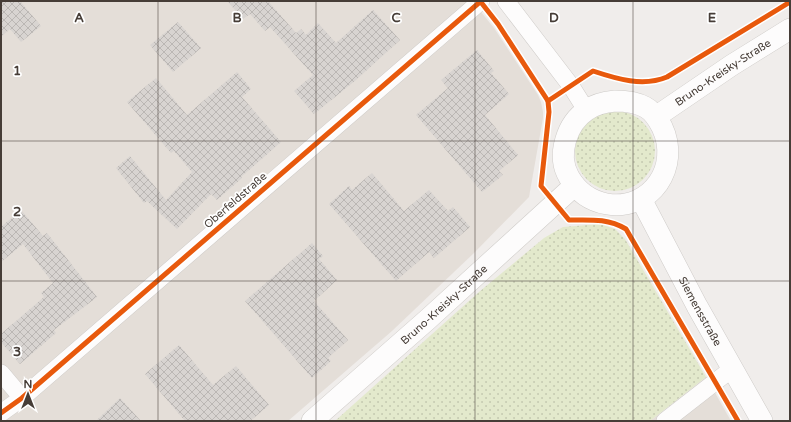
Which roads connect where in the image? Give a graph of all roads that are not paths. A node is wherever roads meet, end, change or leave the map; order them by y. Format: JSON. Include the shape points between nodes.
{"nodes":[{"id":1,"x":481,"y":1,"type":"edge"},
{"id":2,"x":506,"y":1,"type":"edge"},
{"id":3,"x":790,"y":29,"type":"edge"},
{"id":4,"x":586,"y":110,"type":"junction"},
{"id":5,"x":657,"y":116,"type":"junction"},
{"id":6,"x":574,"y":186,"type":"junction"},
{"id":7,"x":642,"y":199,"type":"junction"},
{"id":8,"x":733,"y":368,"type":"junction"},
{"id":9,"x":1,"y":373,"type":"edge"},
{"id":10,"x":22,"y":398,"type":"junction"},
{"id":11,"x":1,"y":413,"type":"edge"},
{"id":12,"x":312,"y":421,"type":"edge"},
{"id":13,"x":665,"y":421,"type":"edge"},
{"id":14,"x":762,"y":421,"type":"edge"}],
"edges":[{"from":1,"to":10,"type":"street","name":"Oberfeldstraße"},
{"from":2,"to":4,"type":"street","via":[[571,86]]},
{"from":3,"to":5,"type":"street","name":"Bruno-Kreisky-Straße"},
{"from":4,"to":5,"type":"street","via":[[597,104],[615,100],[645,107]]},
{"from":4,"to":6,"type":"street","via":[[573,123],[565,140],[564,158],[567,173]]},
{"from":5,"to":7,"type":"street","via":[[668,146],[667,165],[660,182]]},
{"from":6,"to":7,"type":"street","via":[[599,203],[615,205]]},
{"from":6,"to":12,"type":"street","name":"Bruno-Kreisky-Straße"},
{"from":7,"to":8,"type":"street","name":"Siemensstraße","via":[[697,306]]},
{"from":8,"to":13,"type":"street"},
{"from":8,"to":14,"type":"street","name":"Siemensstraße"},
{"from":9,"to":10,"type":"street"},
{"from":10,"to":11,"type":"street","name":"Oberfeldstraße"}]}
